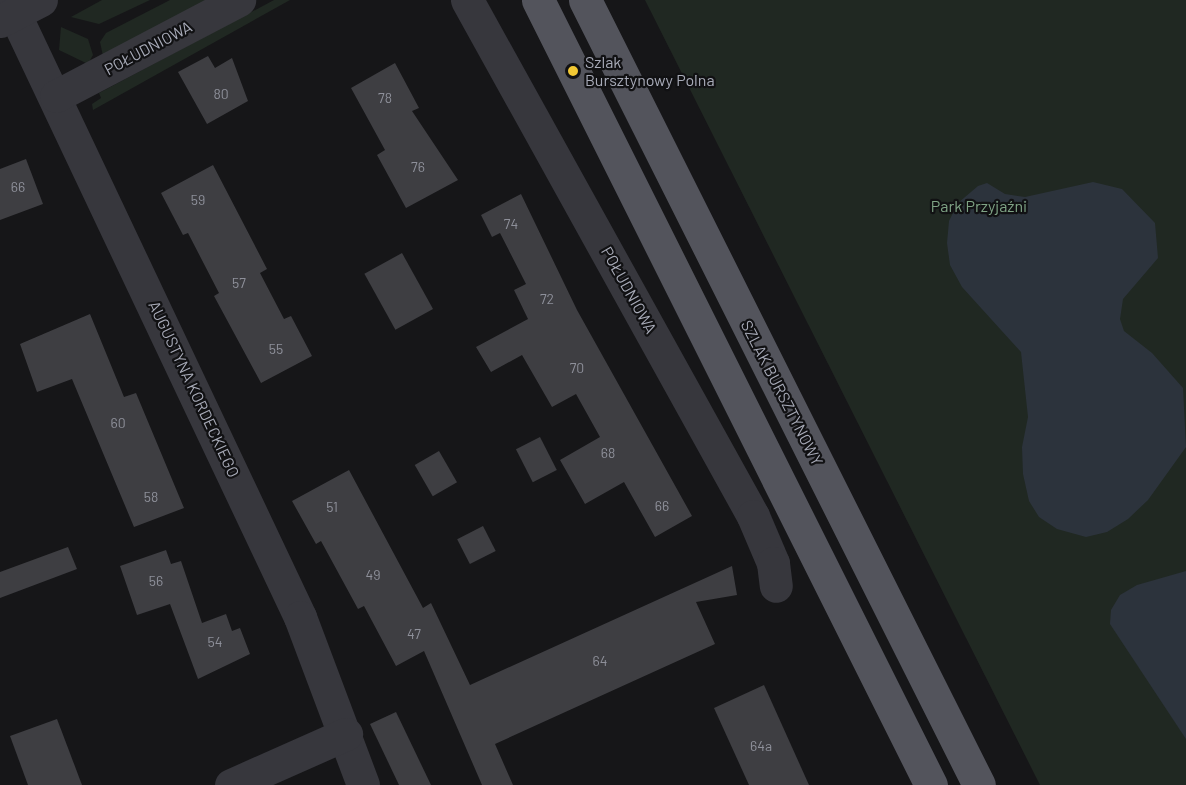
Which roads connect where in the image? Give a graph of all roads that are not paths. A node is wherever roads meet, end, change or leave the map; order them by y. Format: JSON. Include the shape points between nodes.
{"nodes":[{"id":1,"x":239,"y":0,"type":"edge"},
{"id":2,"x":467,"y":0,"type":"edge"},
{"id":3,"x":537,"y":0,"type":"edge"},
{"id":4,"x":585,"y":0,"type":"edge"},
{"id":5,"x":16,"y":9,"type":"edge"},
{"id":6,"x":56,"y":96,"type":"junction"},
{"id":7,"x":776,"y":586,"type":"dead end"},
{"id":8,"x":346,"y":734,"type":"junction"},
{"id":9,"x":231,"y":785,"type":"edge"},
{"id":10,"x":363,"y":785,"type":"edge"},
{"id":11,"x":931,"y":785,"type":"edge"},
{"id":12,"x":979,"y":785,"type":"edge"}],
"edges":[{"from":1,"to":6,"type":"street","name":"POŁUDNIOWA"},
{"from":2,"to":7,"type":"street","name":"POŁUDNIOWA","via":[[753,516],[773,563]]},
{"from":3,"to":11,"type":"main road"},
{"from":4,"to":12,"type":"main road","name":"SZLAK BURSZTYNOWY"},
{"from":5,"to":6,"type":"street","name":"AUGUSTYNA KORDECKIEGO"},
{"from":6,"to":8,"type":"street","name":"AUGUSTYNA KORDECKIEGO","via":[[300,616]]},
{"from":8,"to":9,"type":"street"},
{"from":8,"to":10,"type":"street","name":"AUGUSTYNA KORDECKIEGO"}]}
